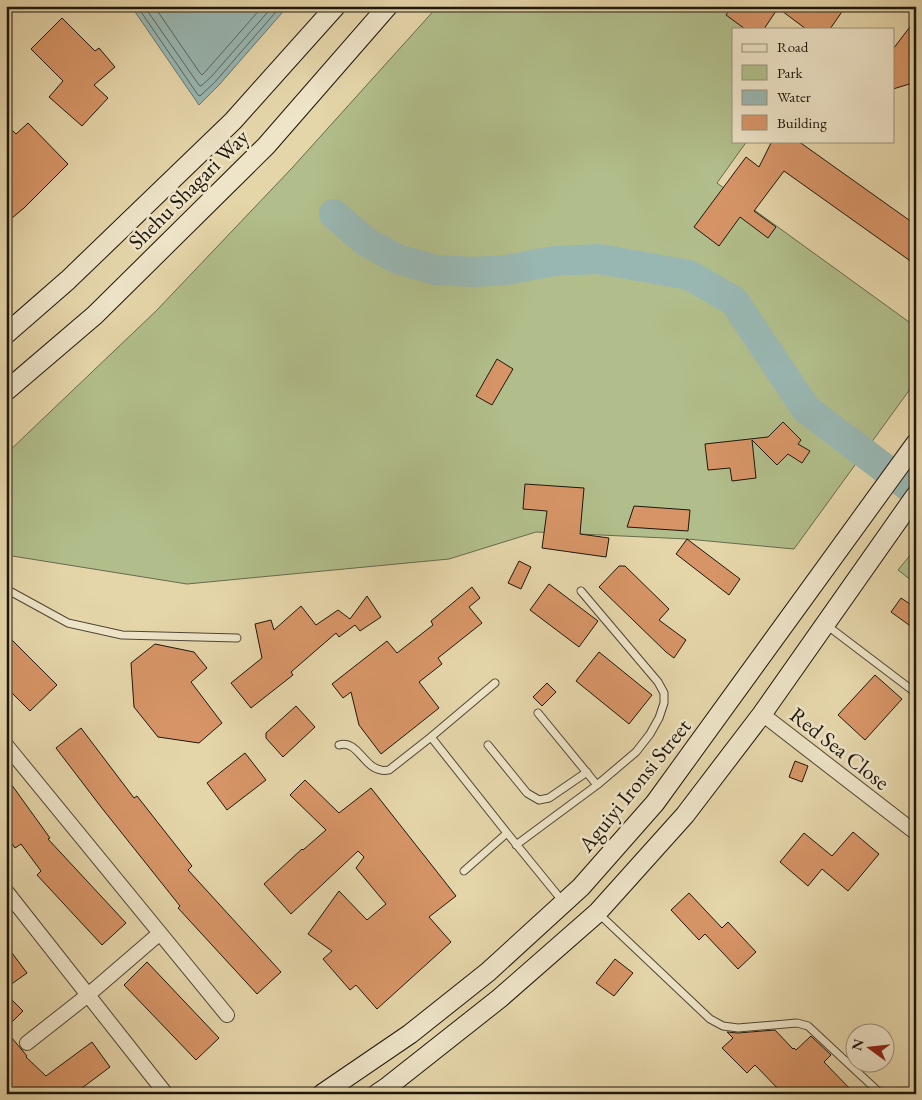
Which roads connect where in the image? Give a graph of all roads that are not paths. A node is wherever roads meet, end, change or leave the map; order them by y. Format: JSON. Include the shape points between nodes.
{"nodes":[{"id":1,"x":336,"y":6,"type":"edge"},
{"id":2,"x":388,"y":6,"type":"edge"},
{"id":3,"x":6,"y":334,"type":"edge"},
{"id":4,"x":6,"y":391,"type":"edge"},
{"id":5,"x":913,"y":447,"type":"edge"},
{"id":6,"x":916,"y":494,"type":"edge"},
{"id":7,"x":6,"y":589,"type":"edge"},
{"id":8,"x":581,"y":591,"type":"dead end"},
{"id":9,"x":825,"y":624,"type":"junction"},
{"id":10,"x":237,"y":638,"type":"dead end"},
{"id":11,"x":495,"y":683,"type":"dead end"},
{"id":12,"x":912,"y":690,"type":"dead end"},
{"id":13,"x":538,"y":713,"type":"dead end"},
{"id":14,"x":762,"y":714,"type":"junction"},
{"id":15,"x":431,"y":737,"type":"junction"},
{"id":16,"x":6,"y":745,"type":"edge"},
{"id":17,"x":339,"y":745,"type":"dead end"},
{"id":18,"x":488,"y":745,"type":"dead end"},
{"id":19,"x":12,"y":762,"type":"edge"},
{"id":20,"x":587,"y":772,"type":"junction"},
{"id":21,"x":597,"y":785,"type":"junction"},
{"id":22,"x":507,"y":833,"type":"junction"},
{"id":23,"x":916,"y":833,"type":"edge"},
{"id":24,"x":516,"y":845,"type":"junction"},
{"id":25,"x":464,"y":871,"type":"dead end"},
{"id":26,"x":6,"y":891,"type":"edge"},
{"id":27,"x":564,"y":903,"type":"junction"},
{"id":28,"x":597,"y":913,"type":"junction"},
{"id":29,"x":160,"y":933,"type":"junction"},
{"id":30,"x":88,"y":994,"type":"junction"},
{"id":31,"x":227,"y":1016,"type":"dead end"},
{"id":32,"x":27,"y":1042,"type":"dead end"},
{"id":33,"x":166,"y":1094,"type":"edge"},
{"id":34,"x":322,"y":1094,"type":"edge"},
{"id":35,"x":378,"y":1094,"type":"edge"},
{"id":36,"x":882,"y":1094,"type":"edge"}],
"edges":[{"from":1,"to":3,"type":"main road","name":"Shehu Shagari Way","via":[[233,121],[68,280]]},
{"from":2,"to":4,"type":"main road","name":"Shehu Shagari Way","via":[[266,146],[95,315]]},
{"from":5,"to":27,"type":"main road","name":"Aguiyi Ironsi Street","via":[[655,803]]},
{"from":6,"to":9,"type":"main road"},
{"from":7,"to":10,"type":"lane","via":[[68,624],[122,635]]},
{"from":8,"to":21,"type":"lane","via":[[658,682],[664,694],[659,718],[650,734],[636,752]]},
{"from":9,"to":12,"type":"lane"},
{"from":9,"to":14,"type":"main road"},
{"from":11,"to":15,"type":"lane"},
{"from":13,"to":20,"type":"lane"},
{"from":14,"to":23,"type":"street","name":"Red Sea Close"},
{"from":14,"to":28,"type":"main road","via":[[685,815]]},
{"from":15,"to":17,"type":"lane","via":[[389,770],[372,766],[350,745]]},
{"from":15,"to":22,"type":"lane"},
{"from":16,"to":19,"type":"street"},
{"from":18,"to":20,"type":"lane","via":[[527,793],[539,800],[549,798]]},
{"from":19,"to":29,"type":"street"},
{"from":20,"to":21,"type":"lane"},
{"from":21,"to":24,"type":"lane"},
{"from":22,"to":24,"type":"lane"},
{"from":22,"to":25,"type":"lane"},
{"from":24,"to":27,"type":"lane"},
{"from":26,"to":30,"type":"street"},
{"from":27,"to":34,"type":"main road","name":"Aguiyi Ironsi Street","via":[[488,972],[410,1034]]},
{"from":28,"to":35,"type":"main road","via":[[500,998]]},
{"from":28,"to":36,"type":"lane","via":[[710,1019],[723,1026],[738,1028],[797,1023],[808,1026]]},
{"from":29,"to":30,"type":"street"},
{"from":29,"to":31,"type":"street"},
{"from":30,"to":32,"type":"street"},
{"from":30,"to":33,"type":"street"}]}
